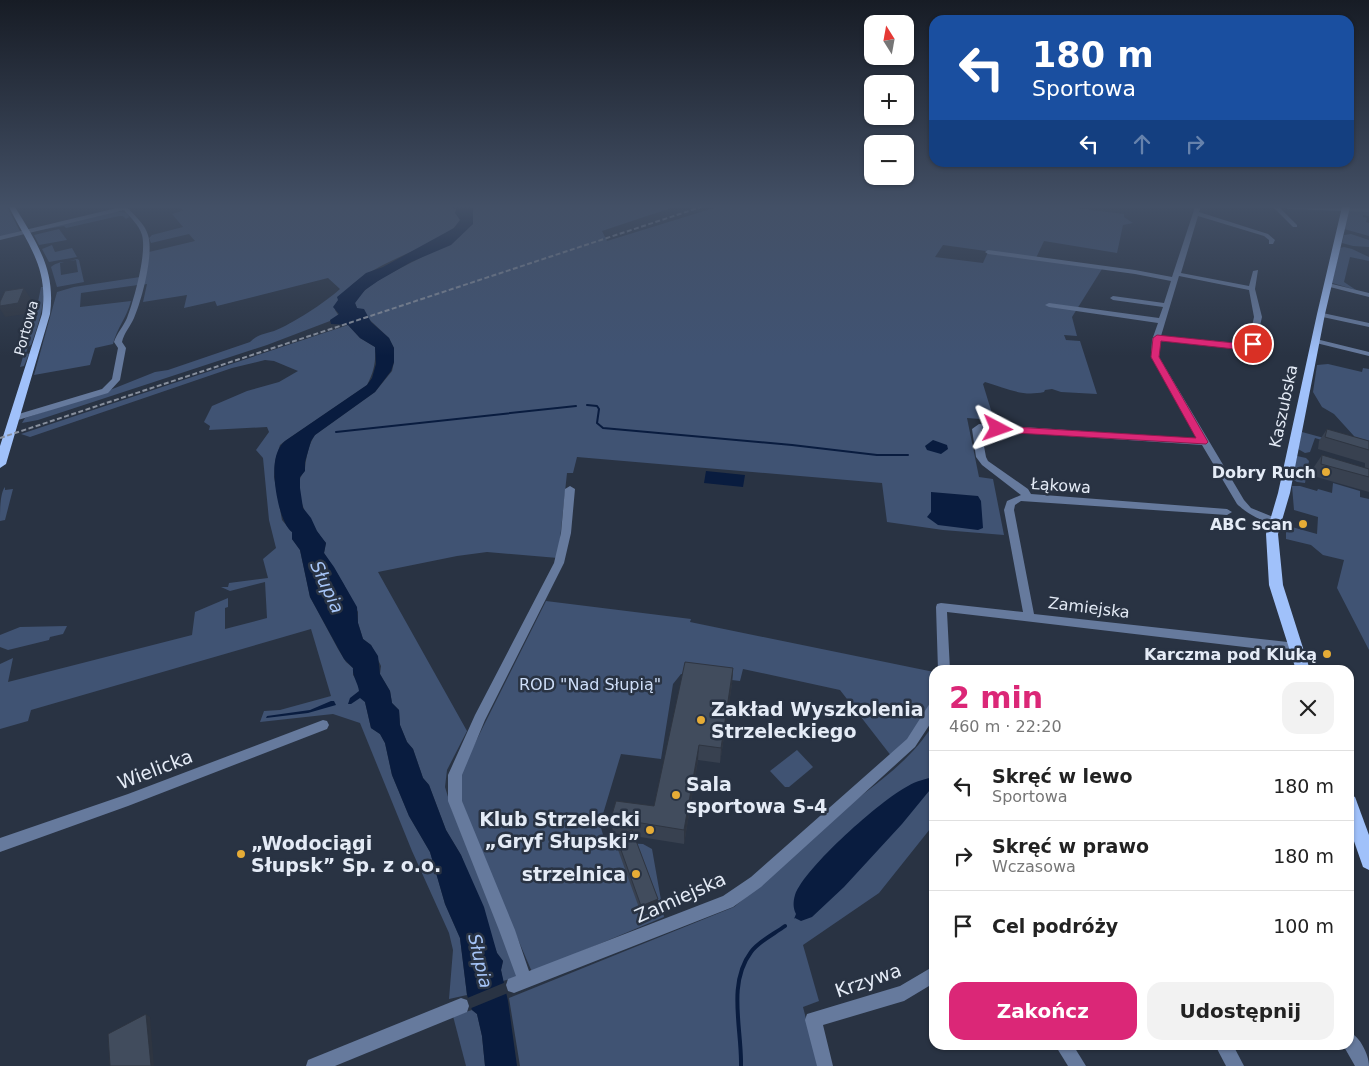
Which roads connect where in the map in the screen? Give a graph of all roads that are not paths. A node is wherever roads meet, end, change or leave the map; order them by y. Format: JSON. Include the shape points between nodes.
{"nodes":[{"id":1,"x":40,"y":257,"type":"edge"},
{"id":2,"x":144,"y":257,"type":"edge"},
{"id":3,"x":1023,"y":257,"type":"edge"},
{"id":4,"x":1182,"y":257,"type":"edge"},
{"id":5,"x":1335,"y":257,"type":"edge"},
{"id":6,"x":1256,"y":271,"type":"dead end"},
{"id":7,"x":1176,"y":277,"type":"junction"},
{"id":8,"x":1328,"y":285,"type":"junction"},
{"id":9,"x":1252,"y":289,"type":"junction"},
{"id":10,"x":1369,"y":295,"type":"edge"},
{"id":11,"x":1112,"y":298,"type":"dead end"},
{"id":12,"x":1049,"y":305,"type":"dead end"},
{"id":13,"x":1167,"y":306,"type":"junction"},
{"id":14,"x":1321,"y":314,"type":"junction"},
{"id":15,"x":1162,"y":321,"type":"junction"},
{"id":16,"x":1369,"y":326,"type":"edge"},
{"id":17,"x":1157,"y":338,"type":"junction"},
{"id":18,"x":1315,"y":340,"type":"junction"},
{"id":19,"x":1369,"y":354,"type":"edge"},
{"id":20,"x":15,"y":418,"type":"junction"},
{"id":21,"x":1203,"y":442,"type":"junction"},
{"id":22,"x":0,"y":464,"type":"edge"},
{"id":23,"x":570,"y":489,"type":"dead end"},
{"id":24,"x":1027,"y":497,"type":"junction"},
{"id":25,"x":1227,"y":512,"type":"dead end"},
{"id":26,"x":1275,"y":521,"type":"junction"},
{"id":27,"x":1029,"y":617,"type":"junction"},
{"id":28,"x":1296,"y":648,"type":"junction"},
{"id":29,"x":944,"y":665,"type":"edge"},
{"id":30,"x":1301,"y":665,"type":"edge"},
{"id":31,"x":929,"y":715,"type":"edge"},
{"id":32,"x":323,"y":725,"type":"dead end"},
{"id":33,"x":1354,"y":817,"type":"edge"},
{"id":34,"x":0,"y":846,"type":"edge"},
{"id":35,"x":1369,"y":861,"type":"edge"},
{"id":36,"x":929,"y":977,"type":"edge"},
{"id":37,"x":461,"y":1006,"type":"dead end"},
{"id":38,"x":1354,"y":1049,"type":"edge"},
{"id":39,"x":1067,"y":1050,"type":"edge"},
{"id":40,"x":1227,"y":1050,"type":"edge"},
{"id":41,"x":314,"y":1066,"type":"edge"},
{"id":42,"x":825,"y":1066,"type":"edge"},
{"id":43,"x":1078,"y":1066,"type":"edge"},
{"id":44,"x":1236,"y":1066,"type":"edge"},
{"id":45,"x":1364,"y":1066,"type":"edge"}],
"edges":[{"from":1,"to":20,"type":"main road","name":"Portowa","via":[[45,266],[50,296]]},
{"from":2,"to":20,"type":"street","via":[[133,311],[120,333],[118,342],[122,348],[116,380],[105,391]]},
{"from":3,"to":7,"type":"street"},
{"from":4,"to":7,"type":"street"},
{"from":5,"to":8,"type":"main road","name":"Kaszubska"},
{"from":6,"to":9,"type":"street"},
{"from":7,"to":9,"type":"street"},
{"from":7,"to":13,"type":"street"},
{"from":8,"to":10,"type":"street"},
{"from":8,"to":14,"type":"main road","name":"Kaszubska"},
{"from":9,"to":17,"type":"street","via":[[1258,317],[1251,347]]},
{"from":11,"to":13,"type":"street"},
{"from":12,"to":15,"type":"street"},
{"from":13,"to":15,"type":"street"},
{"from":14,"to":16,"type":"street"},
{"from":14,"to":18,"type":"main road","name":"Kaszubska"},
{"from":15,"to":17,"type":"street"},
{"from":17,"to":21,"type":"street","via":[[1155,357]]},
{"from":18,"to":19,"type":"street"},
{"from":18,"to":26,"type":"main road","name":"Kaszubska","via":[[1285,488]]},
{"from":20,"to":22,"type":"main road","name":"Portowa"},
{"from":21,"to":24,"type":"street","via":[[979,427],[976,430],[985,464],[1025,491]]},
{"from":21,"to":26,"type":"street","via":[[1240,502],[1248,510]]},
{"from":23,"to":31,"type":"street","name":"Zamiejska","via":[[566,533],[559,562],[479,720],[455,775],[455,802],[507,930],[519,983],[728,902],[756,882],[911,743]]},
{"from":24,"to":25,"type":"street","name":"Łąkowa"},
{"from":24,"to":27,"type":"street","name":"Łąkowa","via":[[1014,500],[1009,510]]},
{"from":26,"to":28,"type":"main road","name":"Kaszubska","via":[[1272,545],[1276,585]]},
{"from":27,"to":28,"type":"street","name":"Zamiejska"},
{"from":27,"to":29,"type":"street","name":"Zamiejska","via":[[941,607]]},
{"from":28,"to":30,"type":"main road","name":"Kaszubska"},
{"from":32,"to":34,"type":"street","name":"Wielicka"},
{"from":33,"to":35,"type":"main road"},
{"from":36,"to":42,"type":"street","name":"Krzywa","via":[[886,1000],[812,1020]]},
{"from":37,"to":41,"type":"street"},
{"from":38,"to":45,"type":"street"},
{"from":39,"to":43,"type":"street"},
{"from":40,"to":44,"type":"street"}]}
